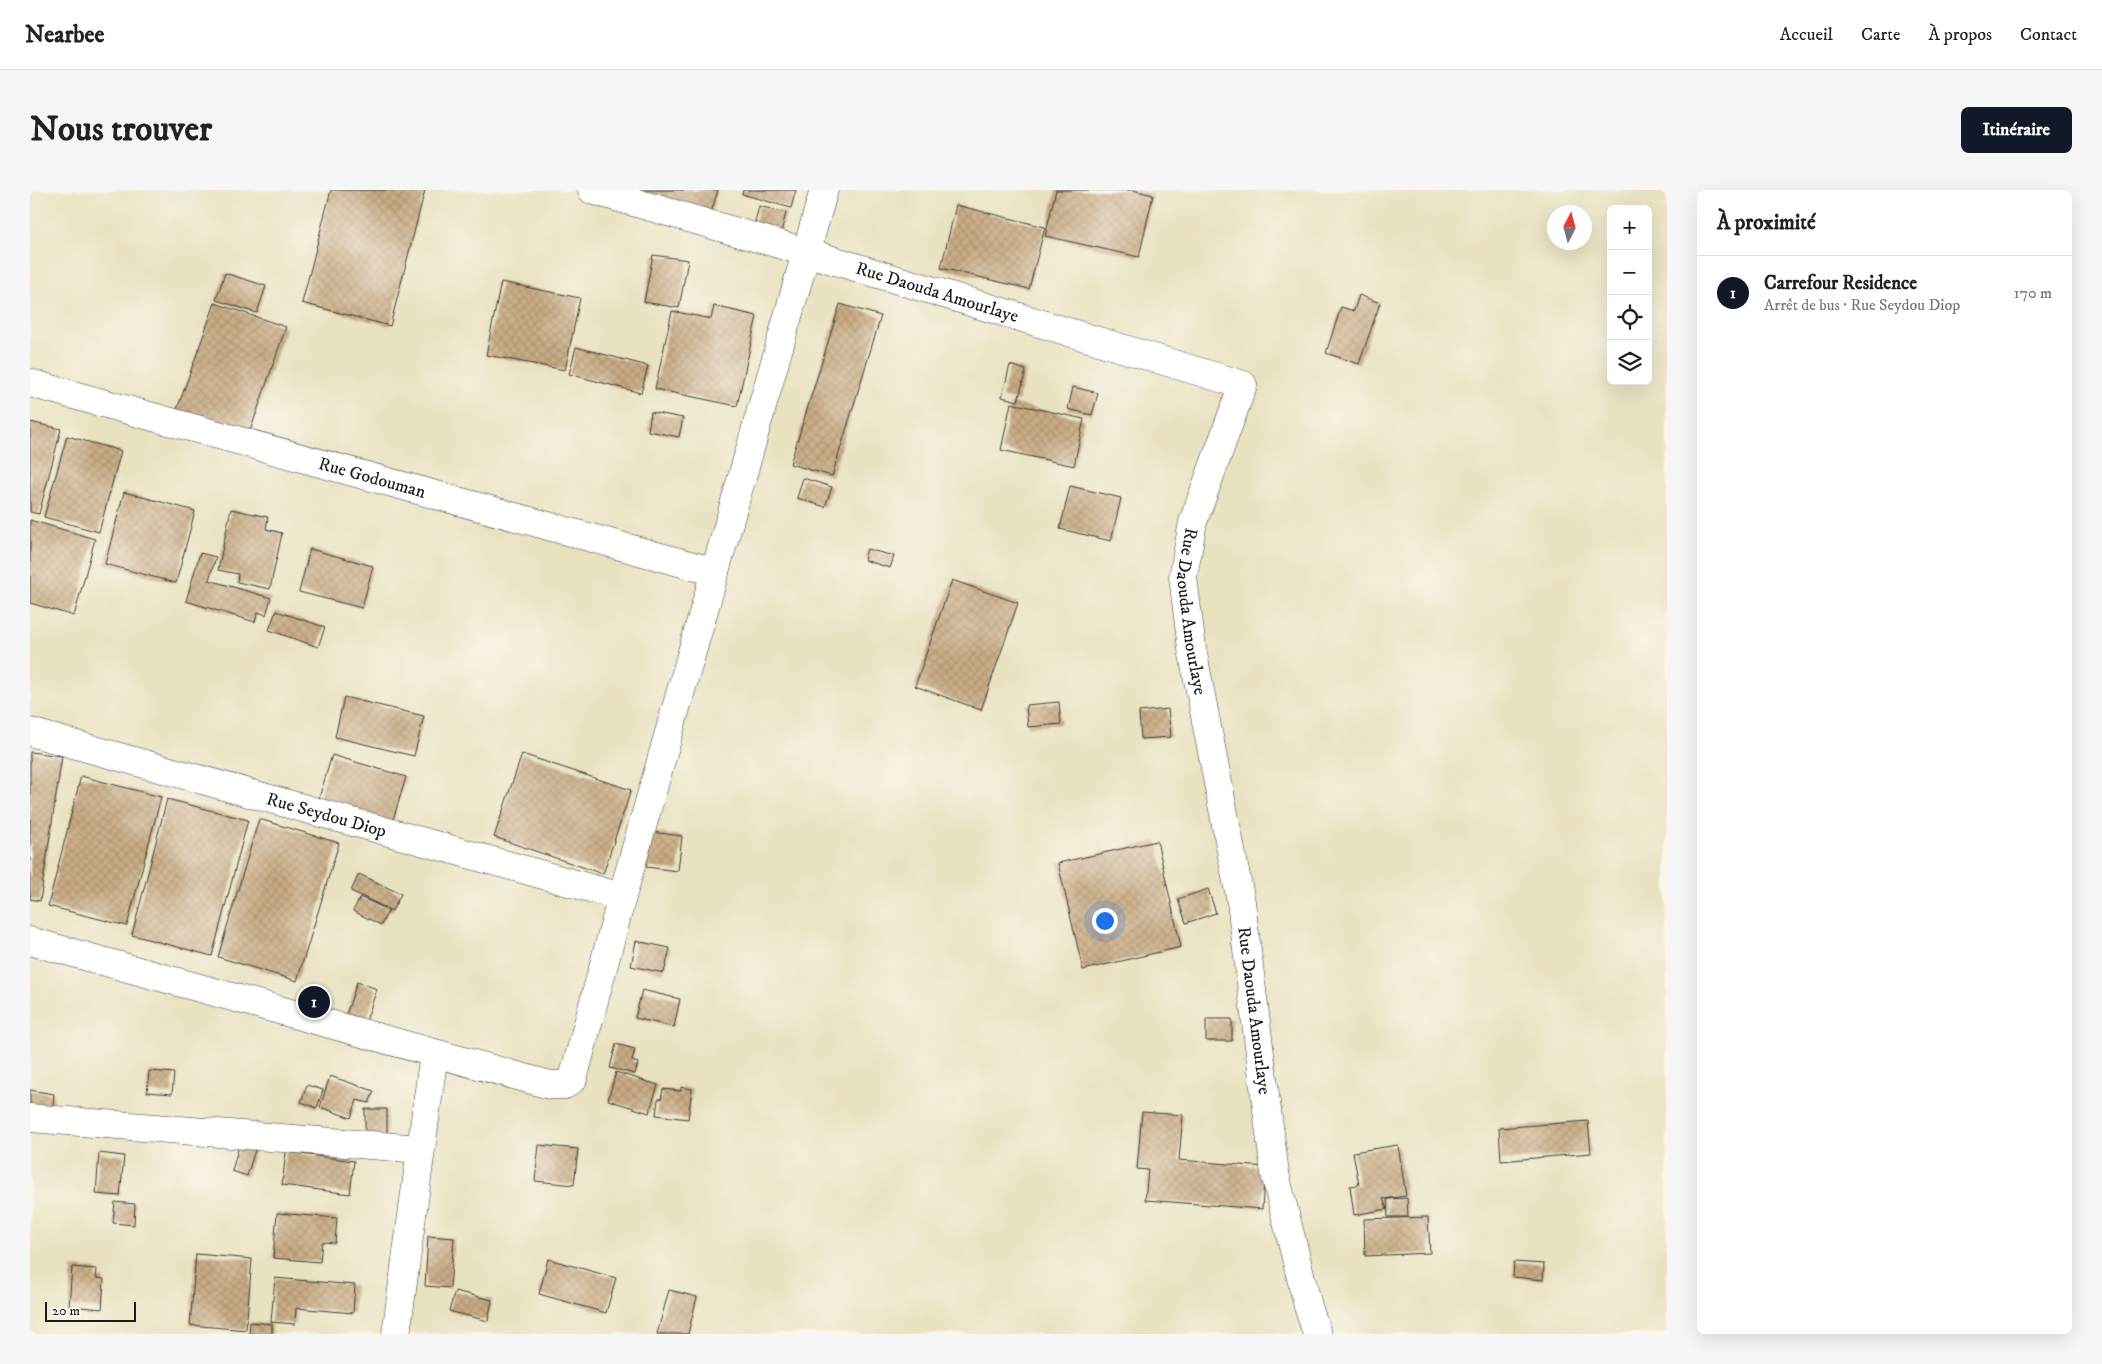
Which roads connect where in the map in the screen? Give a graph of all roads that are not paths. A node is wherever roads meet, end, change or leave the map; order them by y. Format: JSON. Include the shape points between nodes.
{"nodes":[{"id":1,"x":592,"y":190,"type":"edge"},
{"id":2,"x":824,"y":190,"type":"edge"},
{"id":3,"x":806,"y":252,"type":"junction"},
{"id":4,"x":30,"y":383,"type":"edge"},
{"id":5,"x":715,"y":572,"type":"junction"},
{"id":6,"x":30,"y":732,"type":"edge"},
{"id":7,"x":622,"y":897,"type":"junction"},
{"id":8,"x":30,"y":941,"type":"edge"},
{"id":9,"x":434,"y":1053,"type":"junction"},
{"id":10,"x":30,"y":1118,"type":"edge"},
{"id":11,"x":420,"y":1149,"type":"junction"},
{"id":12,"x":396,"y":1334,"type":"edge"},
{"id":13,"x":1318,"y":1334,"type":"edge"}],
"edges":[{"from":1,"to":3,"type":"street","name":"Rue Daouda Amourlaye"},
{"from":2,"to":3,"type":"street"},
{"from":3,"to":5,"type":"street"},
{"from":3,"to":13,"type":"street","name":"Rue Daouda Amourlaye","via":[[1243,385],[1193,522],[1183,577],[1192,649],[1241,902],[1276,1174],[1308,1306]]},
{"from":4,"to":5,"type":"street","name":"Rue Godouman"},
{"from":5,"to":7,"type":"street"},
{"from":6,"to":7,"type":"street","name":"Rue Seydou Diop"},
{"from":7,"to":9,"type":"street","via":[[573,1079],[565,1085],[550,1085]]},
{"from":8,"to":9,"type":"street"},
{"from":9,"to":11,"type":"street"},
{"from":10,"to":11,"type":"street"},
{"from":11,"to":12,"type":"street"}]}
